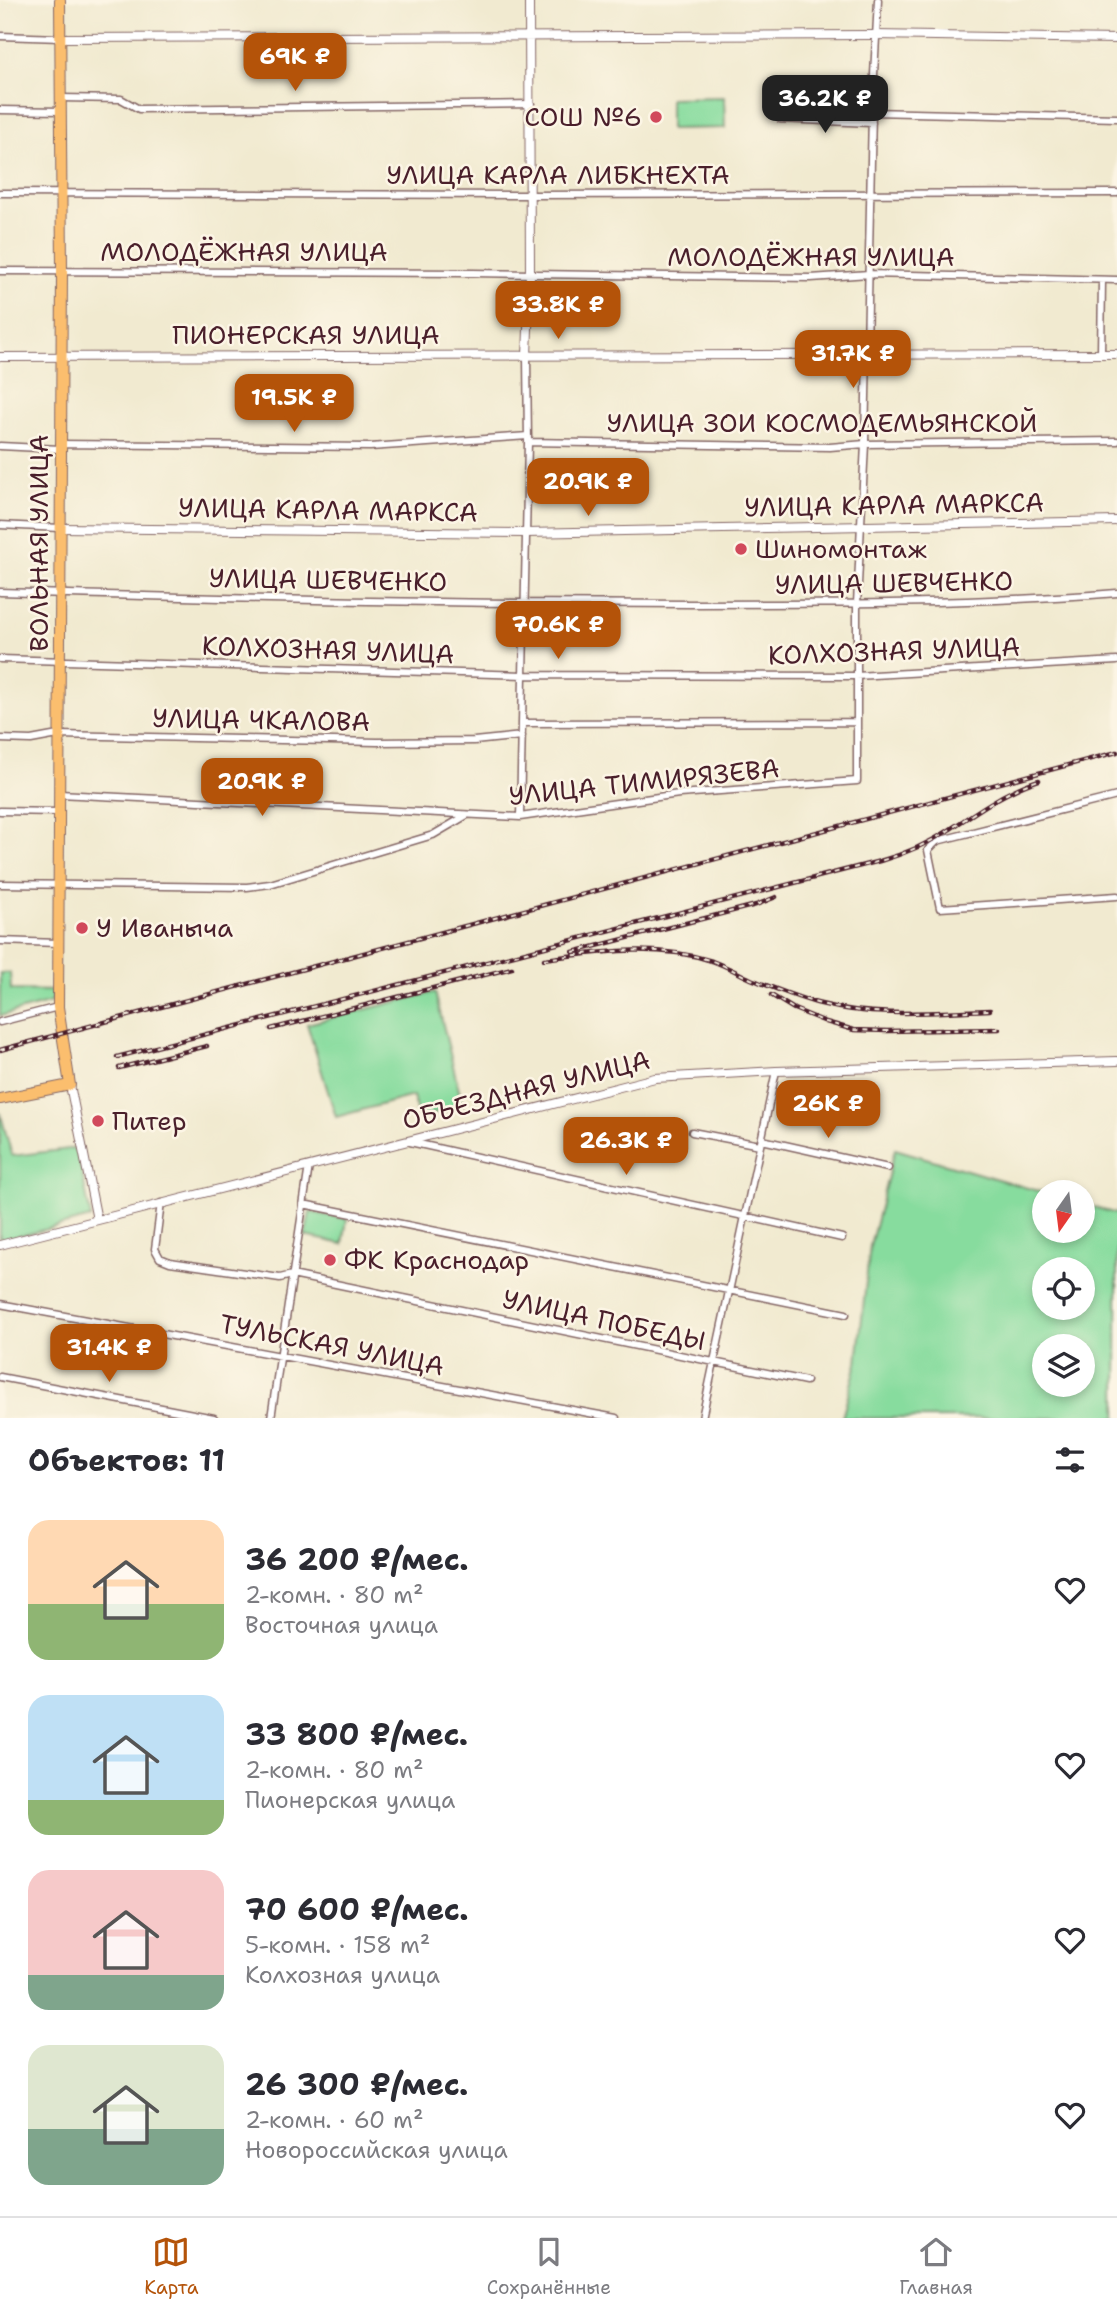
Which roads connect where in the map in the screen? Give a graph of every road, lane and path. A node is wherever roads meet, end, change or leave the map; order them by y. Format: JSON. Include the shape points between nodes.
{"nodes":[{"id":1,"x":60,"y":0,"type":"edge"},
{"id":2,"x":529,"y":0,"type":"edge"},
{"id":3,"x":878,"y":0,"type":"edge"},
{"id":4,"x":875,"y":35,"type":"junction"},
{"id":5,"x":0,"y":36,"type":"edge"},
{"id":6,"x":531,"y":36,"type":"junction"},
{"id":7,"x":61,"y":38,"type":"junction"},
{"id":8,"x":1117,"y":39,"type":"edge"},
{"id":9,"x":61,"y":98,"type":"junction"},
{"id":10,"x":531,"y":104,"type":"junction"},
{"id":11,"x":0,"y":110,"type":"edge"},
{"id":12,"x":61,"y":111,"type":"junction"},
{"id":13,"x":872,"y":111,"type":"junction"},
{"id":14,"x":1117,"y":118,"type":"edge"},
{"id":15,"x":780,"y":119,"type":"dead end"},
{"id":16,"x":872,"y":123,"type":"junction"},
{"id":17,"x":0,"y":193,"type":"edge"},
{"id":18,"x":1117,"y":193,"type":"edge"},
{"id":19,"x":62,"y":194,"type":"junction"},
{"id":20,"x":872,"y":194,"type":"junction"},
{"id":21,"x":531,"y":195,"type":"junction"},
{"id":22,"x":62,"y":270,"type":"junction"},
{"id":23,"x":0,"y":271,"type":"edge"},
{"id":24,"x":530,"y":274,"type":"junction"},
{"id":25,"x":869,"y":274,"type":"junction"},
{"id":26,"x":1102,"y":280,"type":"junction"},
{"id":27,"x":1117,"y":280,"type":"edge"},
{"id":28,"x":867,"y":354,"type":"junction"},
{"id":29,"x":1101,"y":354,"type":"junction"},
{"id":30,"x":1117,"y":354,"type":"edge"},
{"id":31,"x":527,"y":356,"type":"junction"},
{"id":32,"x":0,"y":357,"type":"edge"},
{"id":33,"x":61,"y":357,"type":"junction"},
{"id":34,"x":528,"y":439,"type":"junction"},
{"id":35,"x":1117,"y":441,"type":"edge"},
{"id":36,"x":865,"y":444,"type":"junction"},
{"id":37,"x":0,"y":446,"type":"edge"},
{"id":38,"x":60,"y":447,"type":"junction"},
{"id":39,"x":1117,"y":521,"type":"edge"},
{"id":40,"x":0,"y":525,"type":"edge"},
{"id":41,"x":60,"y":528,"type":"junction"},
{"id":42,"x":862,"y":528,"type":"junction"},
{"id":43,"x":526,"y":533,"type":"junction"},
{"id":44,"x":0,"y":592,"type":"edge"},
{"id":45,"x":59,"y":593,"type":"junction"},
{"id":46,"x":1117,"y":593,"type":"edge"},
{"id":47,"x":524,"y":604,"type":"junction"},
{"id":48,"x":857,"y":604,"type":"junction"},
{"id":49,"x":0,"y":659,"type":"edge"},
{"id":50,"x":59,"y":661,"type":"junction"},
{"id":51,"x":1117,"y":661,"type":"edge"},
{"id":52,"x":524,"y":675,"type":"junction"},
{"id":53,"x":856,"y":676,"type":"junction"},
{"id":54,"x":856,"y":722,"type":"junction"},
{"id":55,"x":522,"y":723,"type":"junction"},
{"id":56,"x":58,"y":734,"type":"junction"},
{"id":57,"x":522,"y":736,"type":"junction"},
{"id":58,"x":0,"y":739,"type":"edge"},
{"id":59,"x":59,"y":794,"type":"junction"},
{"id":60,"x":1117,"y":796,"type":"edge"},
{"id":61,"x":0,"y":811,"type":"edge"},
{"id":62,"x":58,"y":812,"type":"junction"},
{"id":63,"x":467,"y":815,"type":"junction"},
{"id":64,"x":520,"y":817,"type":"junction"},
{"id":65,"x":0,"y":884,"type":"edge"},
{"id":66,"x":59,"y":886,"type":"junction"},
{"id":67,"x":1117,"y":896,"type":"edge"},
{"id":68,"x":0,"y":941,"type":"edge"},
{"id":69,"x":58,"y":943,"type":"junction"},
{"id":70,"x":58,"y":1007,"type":"junction"},
{"id":71,"x":0,"y":1022,"type":"edge"},
{"id":72,"x":1117,"y":1060,"type":"edge"},
{"id":73,"x":776,"y":1071,"type":"junction"},
{"id":74,"x":70,"y":1085,"type":"junction"},
{"id":75,"x":0,"y":1099,"type":"edge"},
{"id":76,"x":692,"y":1132,"type":"dead end"},
{"id":77,"x":404,"y":1141,"type":"junction"},
{"id":78,"x":761,"y":1142,"type":"junction"},
{"id":79,"x":309,"y":1166,"type":"junction"},
{"id":80,"x":888,"y":1168,"type":"dead end"},
{"id":81,"x":161,"y":1203,"type":"junction"},
{"id":82,"x":303,"y":1204,"type":"junction"},
{"id":83,"x":746,"y":1218,"type":"junction"},
{"id":84,"x":97,"y":1220,"type":"junction"},
{"id":85,"x":842,"y":1238,"type":"dead end"},
{"id":86,"x":0,"y":1245,"type":"edge"},
{"id":87,"x":292,"y":1275,"type":"junction"},
{"id":88,"x":729,"y":1290,"type":"junction"},
{"id":89,"x":0,"y":1304,"type":"edge"},
{"id":90,"x":846,"y":1314,"type":"dead end"},
{"id":91,"x":281,"y":1354,"type":"junction"},
{"id":92,"x":713,"y":1363,"type":"junction"},
{"id":93,"x":0,"y":1377,"type":"edge"},
{"id":94,"x":806,"y":1381,"type":"dead end"},
{"id":95,"x":214,"y":1418,"type":"edge"},
{"id":96,"x":271,"y":1418,"type":"edge"},
{"id":97,"x":616,"y":1418,"type":"edge"},
{"id":98,"x":702,"y":1418,"type":"edge"}],
"edges":[{"from":1,"to":7,"type":"main road","name":"ВОЛЬНАЯ УЛИЦА"},
{"from":2,"to":6,"type":"street"},
{"from":3,"to":4,"type":"street"},
{"from":4,"to":6,"type":"street"},
{"from":4,"to":8,"type":"street"},
{"from":4,"to":13,"type":"street"},
{"from":5,"to":7,"type":"street"},
{"from":6,"to":7,"type":"street"},
{"from":6,"to":10,"type":"street"},
{"from":7,"to":9,"type":"main road","name":"ВОЛЬНАЯ УЛИЦА"},
{"from":9,"to":10,"type":"street","via":[[121,99],[139,109]]},
{"from":9,"to":12,"type":"main road","name":"ВОЛЬНАЯ УЛИЦА"},
{"from":10,"to":21,"type":"street"},
{"from":11,"to":12,"type":"street"},
{"from":12,"to":19,"type":"main road","name":"ВОЛЬНАЯ УЛИЦА"},
{"from":13,"to":14,"type":"street"},
{"from":13,"to":16,"type":"street"},
{"from":15,"to":16,"type":"street"},
{"from":16,"to":20,"type":"street"},
{"from":17,"to":19,"type":"street","name":"УЛИЦА КАРЛА ЛИБКНЕХТА"},
{"from":18,"to":20,"type":"street","name":"УЛИЦА КАРЛА ЛИБКНЕХТА"},
{"from":19,"to":21,"type":"street","name":"УЛИЦА КАРЛА ЛИБКНЕХТА"},
{"from":19,"to":22,"type":"main road","name":"ВОЛЬНАЯ УЛИЦА"},
{"from":20,"to":21,"type":"street","name":"УЛИЦА КАРЛА ЛИБКНЕХТА"},
{"from":20,"to":25,"type":"street"},
{"from":21,"to":24,"type":"street"},
{"from":22,"to":23,"type":"street","name":"МОЛОДЁЖНАЯ УЛИЦА"},
{"from":22,"to":24,"type":"street","name":"МОЛОДЁЖНАЯ УЛИЦА"},
{"from":22,"to":33,"type":"main road","name":"ВОЛЬНАЯ УЛИЦА"},
{"from":24,"to":25,"type":"street","name":"МОЛОДЁЖНАЯ УЛИЦА","via":[[811,278]]},
{"from":24,"to":31,"type":"street"},
{"from":25,"to":26,"type":"street","name":"МОЛОДЁЖНАЯ УЛИЦА"},
{"from":25,"to":28,"type":"street"},
{"from":26,"to":27,"type":"street","name":"МОЛОДЁЖНАЯ УЛИЦА"},
{"from":26,"to":29,"type":"street"},
{"from":28,"to":29,"type":"street","name":"ПИОНЕРСКАЯ УЛИЦА"},
{"from":28,"to":31,"type":"street","name":"ПИОНЕРСКАЯ УЛИЦА"},
{"from":28,"to":36,"type":"street"},
{"from":29,"to":30,"type":"street","name":"ПИОНЕРСКАЯ УЛИЦА"},
{"from":31,"to":33,"type":"street","name":"ПИОНЕРСКАЯ УЛИЦА"},
{"from":31,"to":34,"type":"street"},
{"from":32,"to":33,"type":"street","name":"ПИОНЕРСКАЯ УЛИЦА"},
{"from":33,"to":38,"type":"main road","name":"ВОЛЬНАЯ УЛИЦА"},
{"from":34,"to":36,"type":"street","name":"УЛИЦА ЗОИ КОСМОДЕМЬЯНСКОЙ","via":[[830,447]]},
{"from":34,"to":38,"type":"street","name":"УЛИЦА ЗОИ КОСМОДЕМЬЯНСКОЙ","via":[[370,447]]},
{"from":34,"to":43,"type":"street"},
{"from":35,"to":36,"type":"street","name":"УЛИЦА ЗОИ КОСМОДЕМЬЯНСКОЙ"},
{"from":36,"to":42,"type":"street"},
{"from":37,"to":38,"type":"street","name":"УЛИЦА ЗОИ КОСМОДЕМЬЯНСКОЙ"},
{"from":38,"to":41,"type":"main road","name":"ВОЛЬНАЯ УЛИЦА"},
{"from":39,"to":42,"type":"street","name":"УЛИЦА КАРЛА МАРКСА"},
{"from":40,"to":41,"type":"street","name":"УЛИЦА КАРЛА МАРКСА"},
{"from":41,"to":43,"type":"street","name":"УЛИЦА КАРЛА МАРКСА"},
{"from":41,"to":45,"type":"main road","name":"ВОЛЬНАЯ УЛИЦА"},
{"from":42,"to":43,"type":"street","name":"УЛИЦА КАРЛА МАРКСА"},
{"from":42,"to":48,"type":"street"},
{"from":43,"to":47,"type":"street"},
{"from":44,"to":45,"type":"street","name":"УЛИЦА ШЕВЧЕНКО"},
{"from":45,"to":47,"type":"street","name":"УЛИЦА ШЕВЧЕНКО"},
{"from":45,"to":50,"type":"main road","name":"ВОЛЬНАЯ УЛИЦА"},
{"from":46,"to":48,"type":"street","name":"УЛИЦА ШЕВЧЕНКО"},
{"from":47,"to":48,"type":"street","name":"УЛИЦА ШЕВЧЕНКО"},
{"from":47,"to":52,"type":"street"},
{"from":48,"to":53,"type":"street"},
{"from":49,"to":50,"type":"street","name":"КОЛХОЗНАЯ УЛИЦА"},
{"from":50,"to":52,"type":"street","name":"КОЛХОЗНАЯ УЛИЦА"},
{"from":50,"to":56,"type":"main road","name":"ВОЛЬНАЯ УЛИЦА"},
{"from":51,"to":53,"type":"street","name":"КОЛХОЗНАЯ УЛИЦА"},
{"from":52,"to":53,"type":"street","name":"КОЛХОЗНАЯ УЛИЦА"},
{"from":52,"to":55,"type":"street"},
{"from":53,"to":54,"type":"street"},
{"from":54,"to":55,"type":"street"},
{"from":54,"to":64,"type":"street","name":"УЛИЦА ТИМИРЯЗЕВА","via":[[857,781],[679,794]]},
{"from":55,"to":57,"type":"street"},
{"from":56,"to":57,"type":"street","name":"УЛИЦА ЧКАЛОВА","via":[[377,742]]},
{"from":56,"to":58,"type":"street","name":"УЛИЦА ЧКАЛОВА","via":[[31,740]]},
{"from":56,"to":59,"type":"main road","name":"ВОЛЬНАЯ УЛИЦА"},
{"from":57,"to":64,"type":"street"},
{"from":59,"to":62,"type":"main road","name":"ВОЛЬНАЯ УЛИЦА"},
{"from":59,"to":63,"type":"street","name":"УЛИЦА ТИМИРЯЗЕВА"},
{"from":60,"to":67,"type":"street","via":[[937,841],[928,850],[940,908]]},
{"from":61,"to":62,"type":"street"},
{"from":62,"to":66,"type":"main road","name":"ВОЛЬНАЯ УЛИЦА"},
{"from":63,"to":64,"type":"street","name":"УЛИЦА ТИМИРЯЗЕВА"},
{"from":63,"to":66,"type":"street","via":[[433,835],[270,884]]},
{"from":65,"to":66,"type":"street"},
{"from":66,"to":69,"type":"main road","name":"ВОЛЬНАЯ УЛИЦА"},
{"from":68,"to":69,"type":"street"},
{"from":69,"to":70,"type":"main road","name":"ВОЛЬНАЯ УЛИЦА"},
{"from":70,"to":71,"type":"street"},
{"from":70,"to":74,"type":"main road","name":"ВОЛЬНАЯ УЛИЦА"},
{"from":72,"to":73,"type":"street","name":"ОБЪЕЗДНАЯ УЛИЦА"},
{"from":73,"to":77,"type":"street","name":"ОБЪЕЗДНАЯ УЛИЦА","via":[[655,1078]]},
{"from":73,"to":78,"type":"street"},
{"from":74,"to":75,"type":"main road"},
{"from":74,"to":84,"type":"street","name":"ВОЛЬНАЯ УЛИЦА"},
{"from":76,"to":78,"type":"street"},
{"from":77,"to":79,"type":"street","name":"ОБЪЕЗДНАЯ УЛИЦА"},
{"from":77,"to":83,"type":"street"},
{"from":78,"to":80,"type":"street"},
{"from":78,"to":83,"type":"street"},
{"from":79,"to":81,"type":"street","name":"ОБЪЕЗДНАЯ УЛИЦА"},
{"from":79,"to":82,"type":"street"},
{"from":81,"to":84,"type":"street","name":"ОБЪЕЗДНАЯ УЛИЦА"},
{"from":81,"to":87,"type":"street","name":"УЛИЦА ПОБЕДЫ","via":[[155,1248],[160,1258],[280,1278]]},
{"from":82,"to":87,"type":"street"},
{"from":82,"to":88,"type":"street"},
{"from":83,"to":85,"type":"street"},
{"from":83,"to":88,"type":"street"},
{"from":84,"to":86,"type":"street","name":"ОБЪЕЗДНАЯ УЛИЦА"},
{"from":87,"to":91,"type":"street"},
{"from":87,"to":92,"type":"street","name":"УЛИЦА ПОБЕДЫ"},
{"from":88,"to":90,"type":"street"},
{"from":88,"to":92,"type":"street"},
{"from":89,"to":91,"type":"street","name":"ТУЛЬСКАЯ УЛИЦА"},
{"from":91,"to":96,"type":"street"},
{"from":91,"to":97,"type":"street","name":"ТУЛЬСКАЯ УЛИЦА"},
{"from":92,"to":94,"type":"street","name":"УЛИЦА ПОБЕДЫ"},
{"from":92,"to":98,"type":"street"},
{"from":93,"to":95,"type":"street"}]}
